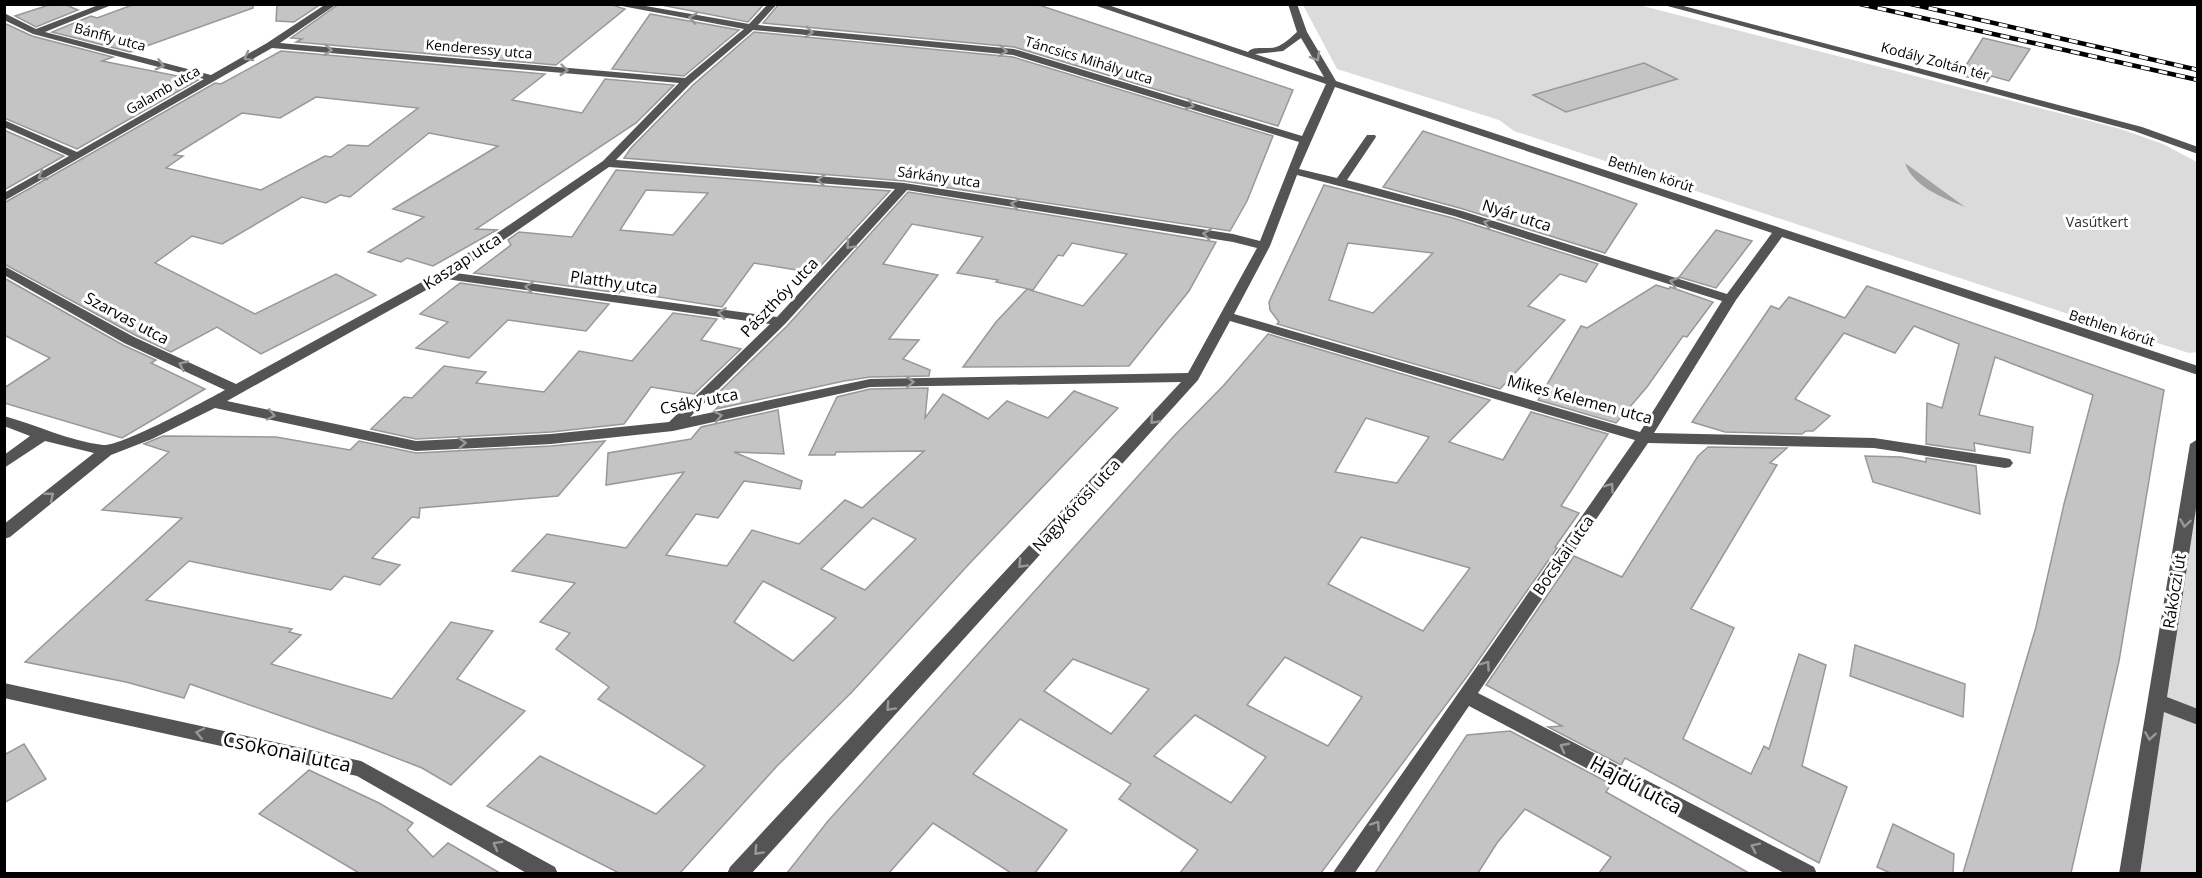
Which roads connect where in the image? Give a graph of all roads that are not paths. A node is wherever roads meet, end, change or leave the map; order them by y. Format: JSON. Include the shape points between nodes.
{"nodes":[{"id":1,"x":110,"y":4,"type":"edge"},
{"id":2,"x":333,"y":4,"type":"edge"},
{"id":3,"x":615,"y":4,"type":"edge"},
{"id":4,"x":773,"y":4,"type":"edge"},
{"id":5,"x":1095,"y":4,"type":"edge"},
{"id":6,"x":1292,"y":4,"type":"edge"},
{"id":7,"x":1664,"y":4,"type":"edge"},
{"id":8,"x":4,"y":16,"type":"edge"},
{"id":9,"x":751,"y":27,"type":"junction"},
{"id":10,"x":36,"y":32,"type":"junction"},
{"id":11,"x":1302,"y":32,"type":"junction"},
{"id":12,"x":270,"y":45,"type":"junction"},
{"id":13,"x":1222,"y":47,"type":"junction"},
{"id":14,"x":211,"y":78,"type":"junction"},
{"id":15,"x":687,"y":81,"type":"junction"},
{"id":16,"x":1332,"y":82,"type":"junction"},
{"id":17,"x":4,"y":123,"type":"edge"},
{"id":18,"x":1371,"y":137,"type":"dead end"},
{"id":19,"x":1305,"y":140,"type":"junction"},
{"id":20,"x":2198,"y":151,"type":"edge"},
{"id":21,"x":77,"y":156,"type":"junction"},
{"id":22,"x":607,"y":163,"type":"junction"},
{"id":23,"x":1293,"y":171,"type":"junction"},
{"id":24,"x":1341,"y":181,"type":"junction"},
{"id":25,"x":904,"y":186,"type":"junction"},
{"id":26,"x":4,"y":198,"type":"edge"},
{"id":27,"x":1778,"y":233,"type":"junction"},
{"id":28,"x":1264,"y":246,"type":"junction"},
{"id":29,"x":4,"y":270,"type":"edge"},
{"id":30,"x":444,"y":275,"type":"junction"},
{"id":31,"x":1730,"y":299,"type":"junction"},
{"id":32,"x":1227,"y":316,"type":"junction"},
{"id":33,"x":780,"y":321,"type":"junction"},
{"id":34,"x":2198,"y":371,"type":"edge"},
{"id":35,"x":1194,"y":377,"type":"junction"},
{"id":36,"x":236,"y":390,"type":"junction"},
{"id":37,"x":213,"y":402,"type":"junction"},
{"id":38,"x":4,"y":421,"type":"edge"},
{"id":39,"x":673,"y":426,"type":"junction"},
{"id":40,"x":42,"y":435,"type":"junction"},
{"id":41,"x":1644,"y":438,"type":"junction"},
{"id":42,"x":2198,"y":444,"type":"edge"},
{"id":43,"x":106,"y":451,"type":"junction"},
{"id":44,"x":4,"y":463,"type":"edge"},
{"id":45,"x":2006,"y":463,"type":"dead end"},
{"id":46,"x":4,"y":533,"type":"edge"},
{"id":47,"x":4,"y":690,"type":"edge"},
{"id":48,"x":1465,"y":695,"type":"junction"},
{"id":49,"x":2156,"y":701,"type":"junction"},
{"id":50,"x":2198,"y":717,"type":"edge"},
{"id":51,"x":548,"y":873,"type":"edge"},
{"id":52,"x":737,"y":873,"type":"edge"},
{"id":53,"x":1342,"y":873,"type":"edge"},
{"id":54,"x":1808,"y":873,"type":"edge"},
{"id":55,"x":2129,"y":873,"type":"edge"}],
"edges":[{"from":1,"to":10,"type":"street"},
{"from":2,"to":12,"type":"street","name":"Galamb utca"},
{"from":9,"to":3,"type":"street","name":"Táncsics Mihály utca","one_way":true},
{"from":4,"to":9,"type":"street","name":"Kaszap utca"},
{"from":5,"to":13,"type":"street","name":"Bethlen körút"},
{"from":6,"to":11,"type":"street"},
{"from":7,"to":20,"type":"street","name":"Kodály Zoltán tér","via":[[2138,129]]},
{"from":8,"to":10,"type":"street","name":"Bánffy utca"},
{"from":9,"to":15,"type":"street","name":"Kaszap utca"},
{"from":9,"to":19,"type":"street","name":"Táncsics Mihály utca","one_way":true,"via":[[1014,52]]},
{"from":10,"to":14,"type":"street","name":"Bánffy utca","one_way":true},
{"from":11,"to":13,"type":"street","via":[[1287,47],[1276,51]]},
{"from":11,"to":16,"type":"street","one_way":true},
{"from":12,"to":14,"type":"street","name":"Galamb utca","one_way":true},
{"from":12,"to":15,"type":"street","name":"Kenderessy utca","one_way":true},
{"from":13,"to":16,"type":"street","name":"Bethlen körút"},
{"from":14,"to":21,"type":"street","name":"Galamb utca"},
{"from":15,"to":22,"type":"street","name":"Kaszap utca"},
{"from":16,"to":19,"type":"street","name":"Nagykőrösi utca"},
{"from":16,"to":27,"type":"street","name":"Bethlen körút"},
{"from":17,"to":21,"type":"street"},
{"from":18,"to":24,"type":"street"},
{"from":19,"to":23,"type":"street","name":"Nagykőrösi utca"},
{"from":21,"to":26,"type":"street","name":"Galamb utca","one_way":true},
{"from":25,"to":22,"type":"street","name":"Sárkány utca","one_way":true},
{"from":22,"to":30,"type":"street","name":"Kaszap utca"},
{"from":23,"to":24,"type":"street","name":"Nyár utca"},
{"from":23,"to":28,"type":"street","name":"Nagykőrösi utca"},
{"from":31,"to":24,"type":"street","name":"Nyár utca","one_way":true},
{"from":28,"to":25,"type":"street","name":"Sárkány utca","one_way":true},
{"from":25,"to":33,"type":"street","name":"Pászthóy utca","one_way":true},
{"from":27,"to":31,"type":"street","name":"Bocskai utca"},
{"from":27,"to":34,"type":"street","name":"Bethlen körút"},
{"from":28,"to":32,"type":"street","name":"Nagykőrösi utca"},
{"from":36,"to":29,"type":"street","name":"Szarvas utca","one_way":true,"via":[[129,340]]},
{"from":33,"to":30,"type":"street","name":"Platthy utca","one_way":true},
{"from":30,"to":36,"type":"street","name":"Kaszap utca"},
{"from":31,"to":41,"type":"street","name":"Bocskai utca"},
{"from":32,"to":35,"type":"street","name":"Nagykőrösi utca"},
{"from":32,"to":41,"type":"street","name":"Mikes Kelemen utca"},
{"from":33,"to":39,"type":"street","name":"Pászthóy utca"},
{"from":39,"to":35,"type":"street","name":"Csáky utca","one_way":true,"via":[[870,383]]},
{"from":35,"to":52,"type":"street","name":"Nagykőrösi utca","one_way":true},
{"from":36,"to":37,"type":"street","name":"Kaszap utca"},
{"from":37,"to":39,"type":"street","name":"Csáky utca","one_way":true,"via":[[416,446],[551,439]]},
{"from":37,"to":43,"type":"street","name":"Kaszap utca","via":[[147,436]]},
{"from":38,"to":40,"type":"street"},
{"from":40,"to":43,"type":"street"},
{"from":40,"to":44,"type":"street"},
{"from":41,"to":45,"type":"street","name":"Mikes Kelemen utca","via":[[1874,443]]},
{"from":48,"to":41,"type":"street","name":"Bocskai utca","one_way":true},
{"from":42,"to":49,"type":"street","name":"Rákóczi út","one_way":true},
{"from":46,"to":43,"type":"street","name":"Kaszap utca","one_way":true},
{"from":51,"to":47,"type":"street","name":"Csokonai utca","one_way":true,"via":[[361,768]]},
{"from":53,"to":48,"type":"street","name":"Bocskai utca","one_way":true},
{"from":54,"to":48,"type":"street","name":"Hajdú utca","one_way":true},
{"from":49,"to":50,"type":"street"},
{"from":49,"to":55,"type":"street","name":"Rákóczi út","one_way":true}]}
